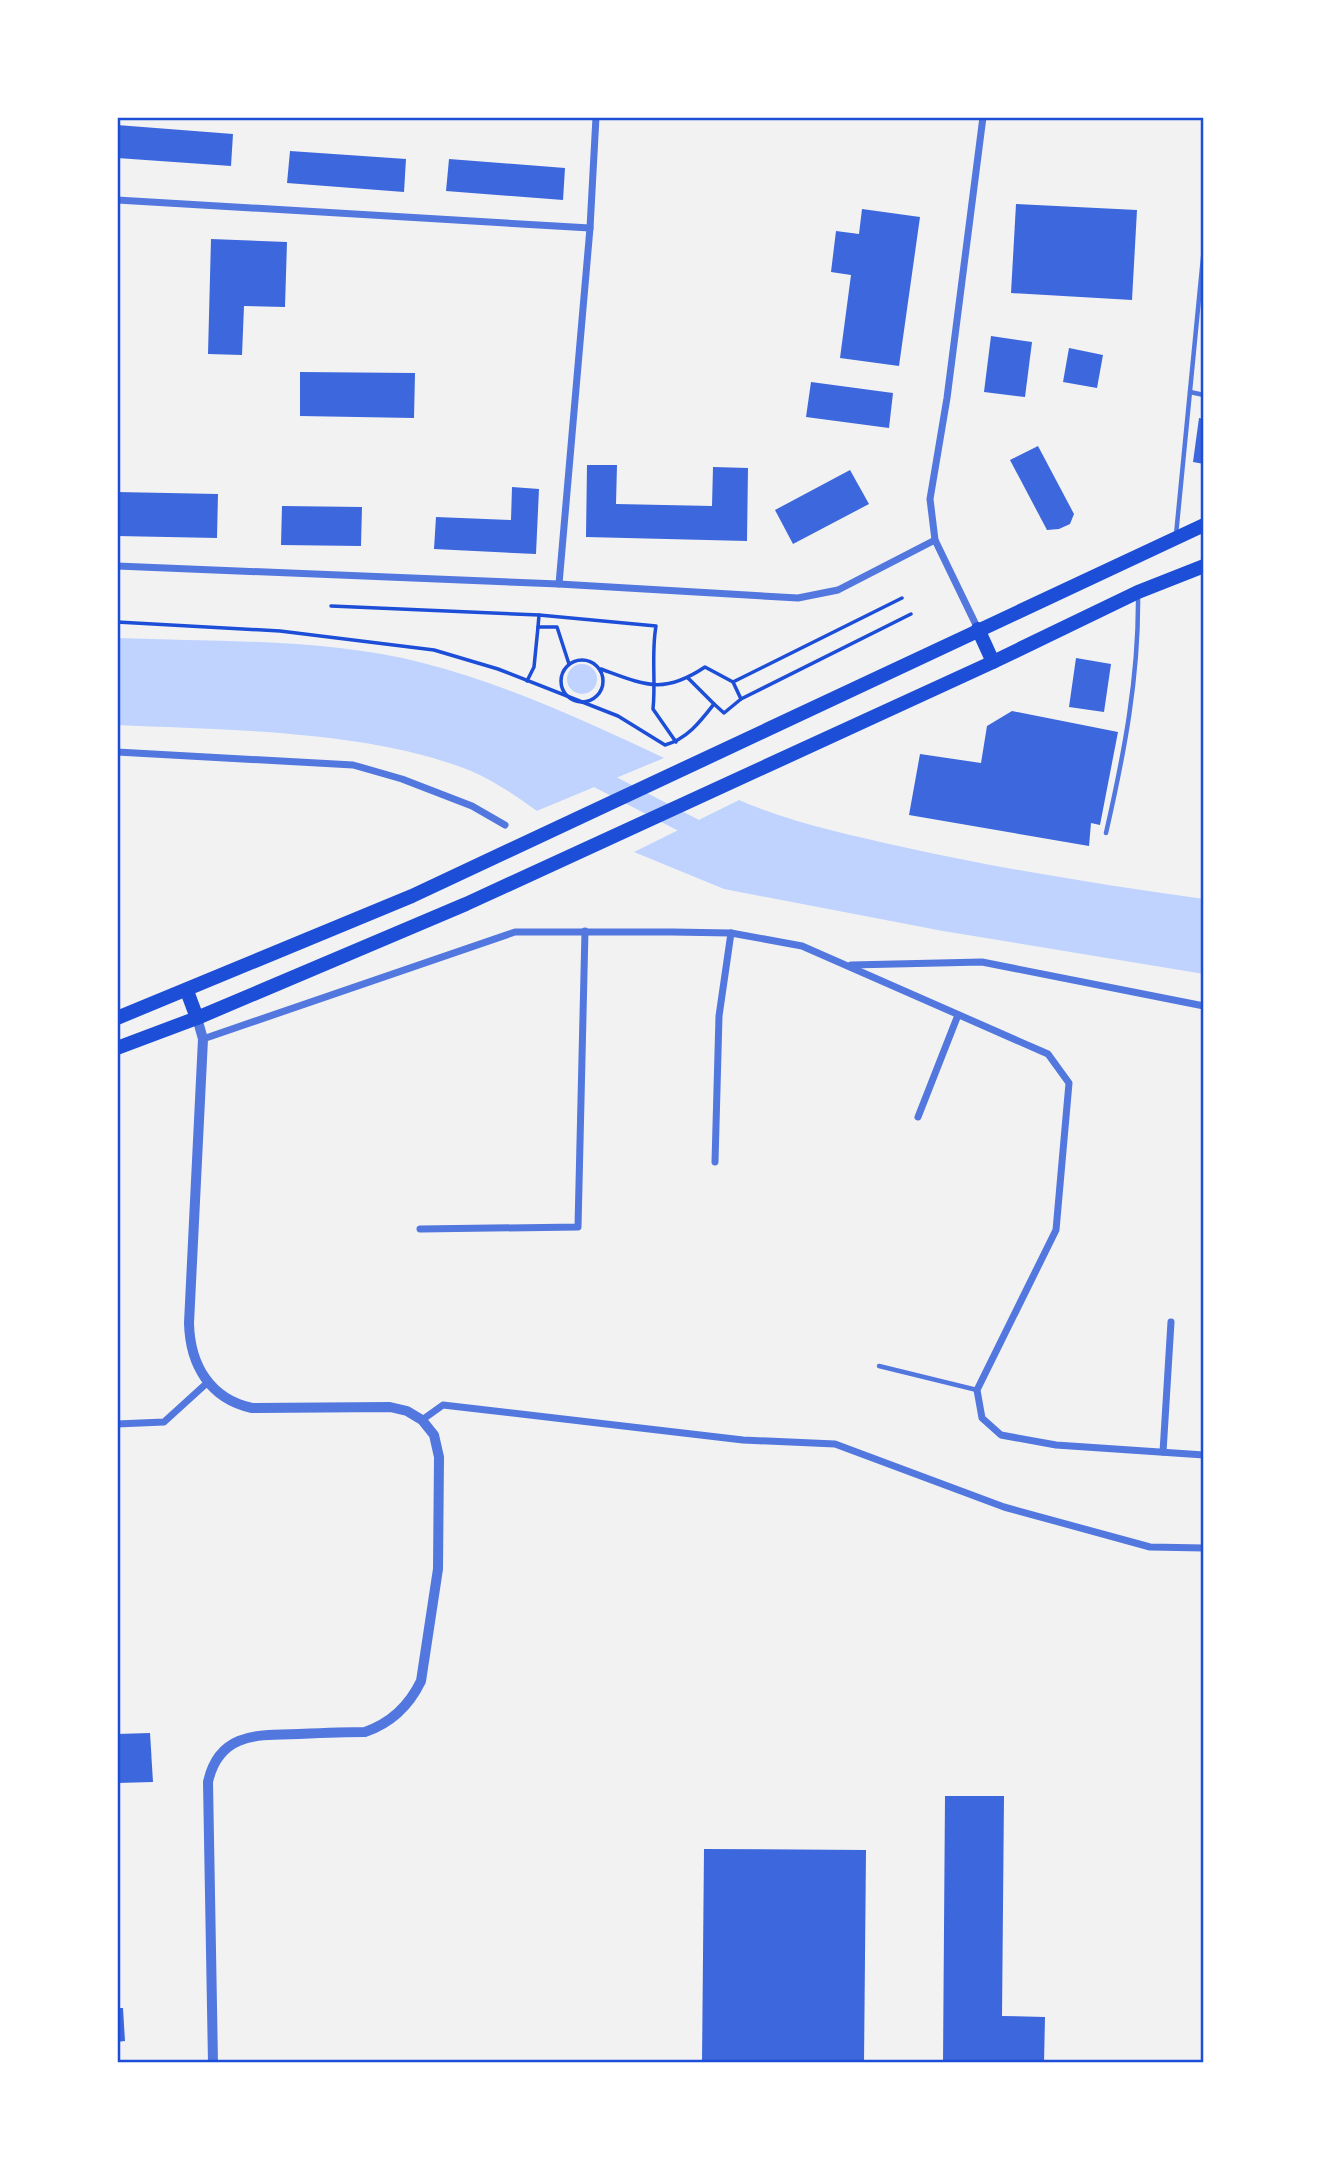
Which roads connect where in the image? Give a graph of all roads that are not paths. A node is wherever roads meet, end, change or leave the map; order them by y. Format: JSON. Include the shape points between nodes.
{"nodes":[{"id":1,"x":596,"y":117,"type":"edge"},
{"id":2,"x":983,"y":117,"type":"edge"},
{"id":3,"x":117,"y":200,"type":"edge"},
{"id":4,"x":590,"y":228,"type":"junction"},
{"id":5,"x":1204,"y":247,"type":"edge"},
{"id":6,"x":1190,"y":392,"type":"junction"},
{"id":7,"x":1204,"y":395,"type":"edge"},
{"id":8,"x":1204,"y":524,"type":"edge"},
{"id":9,"x":1175,"y":536,"type":"junction"},
{"id":10,"x":935,"y":540,"type":"junction"},
{"id":11,"x":117,"y":566,"type":"edge"},
{"id":12,"x":1204,"y":566,"type":"edge"},
{"id":13,"x":559,"y":584,"type":"junction"},
{"id":14,"x":1138,"y":593,"type":"junction"},
{"id":15,"x":978,"y":629,"type":"junction"},
{"id":16,"x":993,"y":662,"type":"junction"},
{"id":17,"x":117,"y":752,"type":"edge"},
{"id":18,"x":505,"y":825,"type":"dead end"},
{"id":19,"x":1106,"y":833,"type":"dead end"},
{"id":20,"x":585,"y":931,"type":"junction"},
{"id":21,"x":731,"y":933,"type":"junction"},
{"id":22,"x":847,"y":965,"type":"junction"},
{"id":23,"x":187,"y":991,"type":"junction"},
{"id":24,"x":1204,"y":1006,"type":"edge"},
{"id":25,"x":958,"y":1015,"type":"junction"},
{"id":26,"x":117,"y":1018,"type":"edge"},
{"id":27,"x":197,"y":1018,"type":"junction"},
{"id":28,"x":204,"y":1040,"type":"junction"},
{"id":29,"x":117,"y":1048,"type":"edge"},
{"id":30,"x":918,"y":1117,"type":"dead end"},
{"id":31,"x":715,"y":1162,"type":"dead end"},
{"id":32,"x":420,"y":1229,"type":"dead end"},
{"id":33,"x":1171,"y":1321,"type":"dead end"},
{"id":34,"x":879,"y":1366,"type":"dead end"},
{"id":35,"x":208,"y":1382,"type":"junction"},
{"id":36,"x":977,"y":1390,"type":"junction"},
{"id":37,"x":422,"y":1420,"type":"junction"},
{"id":38,"x":117,"y":1424,"type":"edge"},
{"id":39,"x":1163,"y":1452,"type":"junction"},
{"id":40,"x":1204,"y":1455,"type":"edge"},
{"id":41,"x":1204,"y":1548,"type":"edge"},
{"id":42,"x":213,"y":2063,"type":"edge"}],
"edges":[{"from":1,"to":4,"type":"street"},
{"from":2,"to":10,"type":"street","via":[[930,499]]},
{"from":3,"to":4,"type":"street"},
{"from":4,"to":13,"type":"street"},
{"from":5,"to":6,"type":"lane"},
{"from":6,"to":7,"type":"lane"},
{"from":6,"to":9,"type":"lane"},
{"from":8,"to":9,"type":"main road"},
{"from":9,"to":15,"type":"main road"},
{"from":10,"to":13,"type":"street","via":[[838,590],[811,597]]},
{"from":10,"to":15,"type":"street"},
{"from":11,"to":13,"type":"street"},
{"from":12,"to":14,"type":"main road"},
{"from":14,"to":16,"type":"main road"},
{"from":14,"to":19,"type":"lane","via":[[1129,730]]},
{"from":15,"to":16,"type":"main road"},
{"from":15,"to":23,"type":"main road","via":[[412,896]]},
{"from":16,"to":27,"type":"main road","via":[[466,904]]},
{"from":17,"to":18,"type":"street","via":[[353,765],[472,806]]},
{"from":20,"to":21,"type":"street"},
{"from":20,"to":28,"type":"street","via":[[515,932]]},
{"from":20,"to":32,"type":"street","via":[[578,1227]]},
{"from":21,"to":22,"type":"street","via":[[802,946]]},
{"from":21,"to":31,"type":"street","via":[[719,1016]]},
{"from":22,"to":24,"type":"street","via":[[982,962]]},
{"from":22,"to":25,"type":"street"},
{"from":23,"to":26,"type":"main road"},
{"from":23,"to":27,"type":"main road"},
{"from":25,"to":30,"type":"street"},
{"from":25,"to":36,"type":"street","via":[[1048,1054],[1069,1083],[1056,1230]]},
{"from":27,"to":28,"type":"street"},
{"from":27,"to":29,"type":"main road"},
{"from":28,"to":35,"type":"street","via":[[189,1337],[196,1364]]},
{"from":33,"to":39,"type":"street"},
{"from":34,"to":36,"type":"lane"},
{"from":35,"to":37,"type":"street","via":[[222,1398],[252,1408],[390,1407]]},
{"from":35,"to":38,"type":"street","via":[[164,1422]]},
{"from":36,"to":39,"type":"street","via":[[982,1418],[1001,1435],[1056,1445]]},
{"from":37,"to":41,"type":"street","via":[[443,1405],[743,1440],[835,1444],[1004,1507],[1150,1547]]},
{"from":37,"to":42,"type":"street","via":[[434,1435],[439,1457],[438,1569],[421,1681],[412,1697],[392,1718],[365,1731],[244,1738],[222,1753],[210,1773]]},
{"from":39,"to":40,"type":"street"}]}
